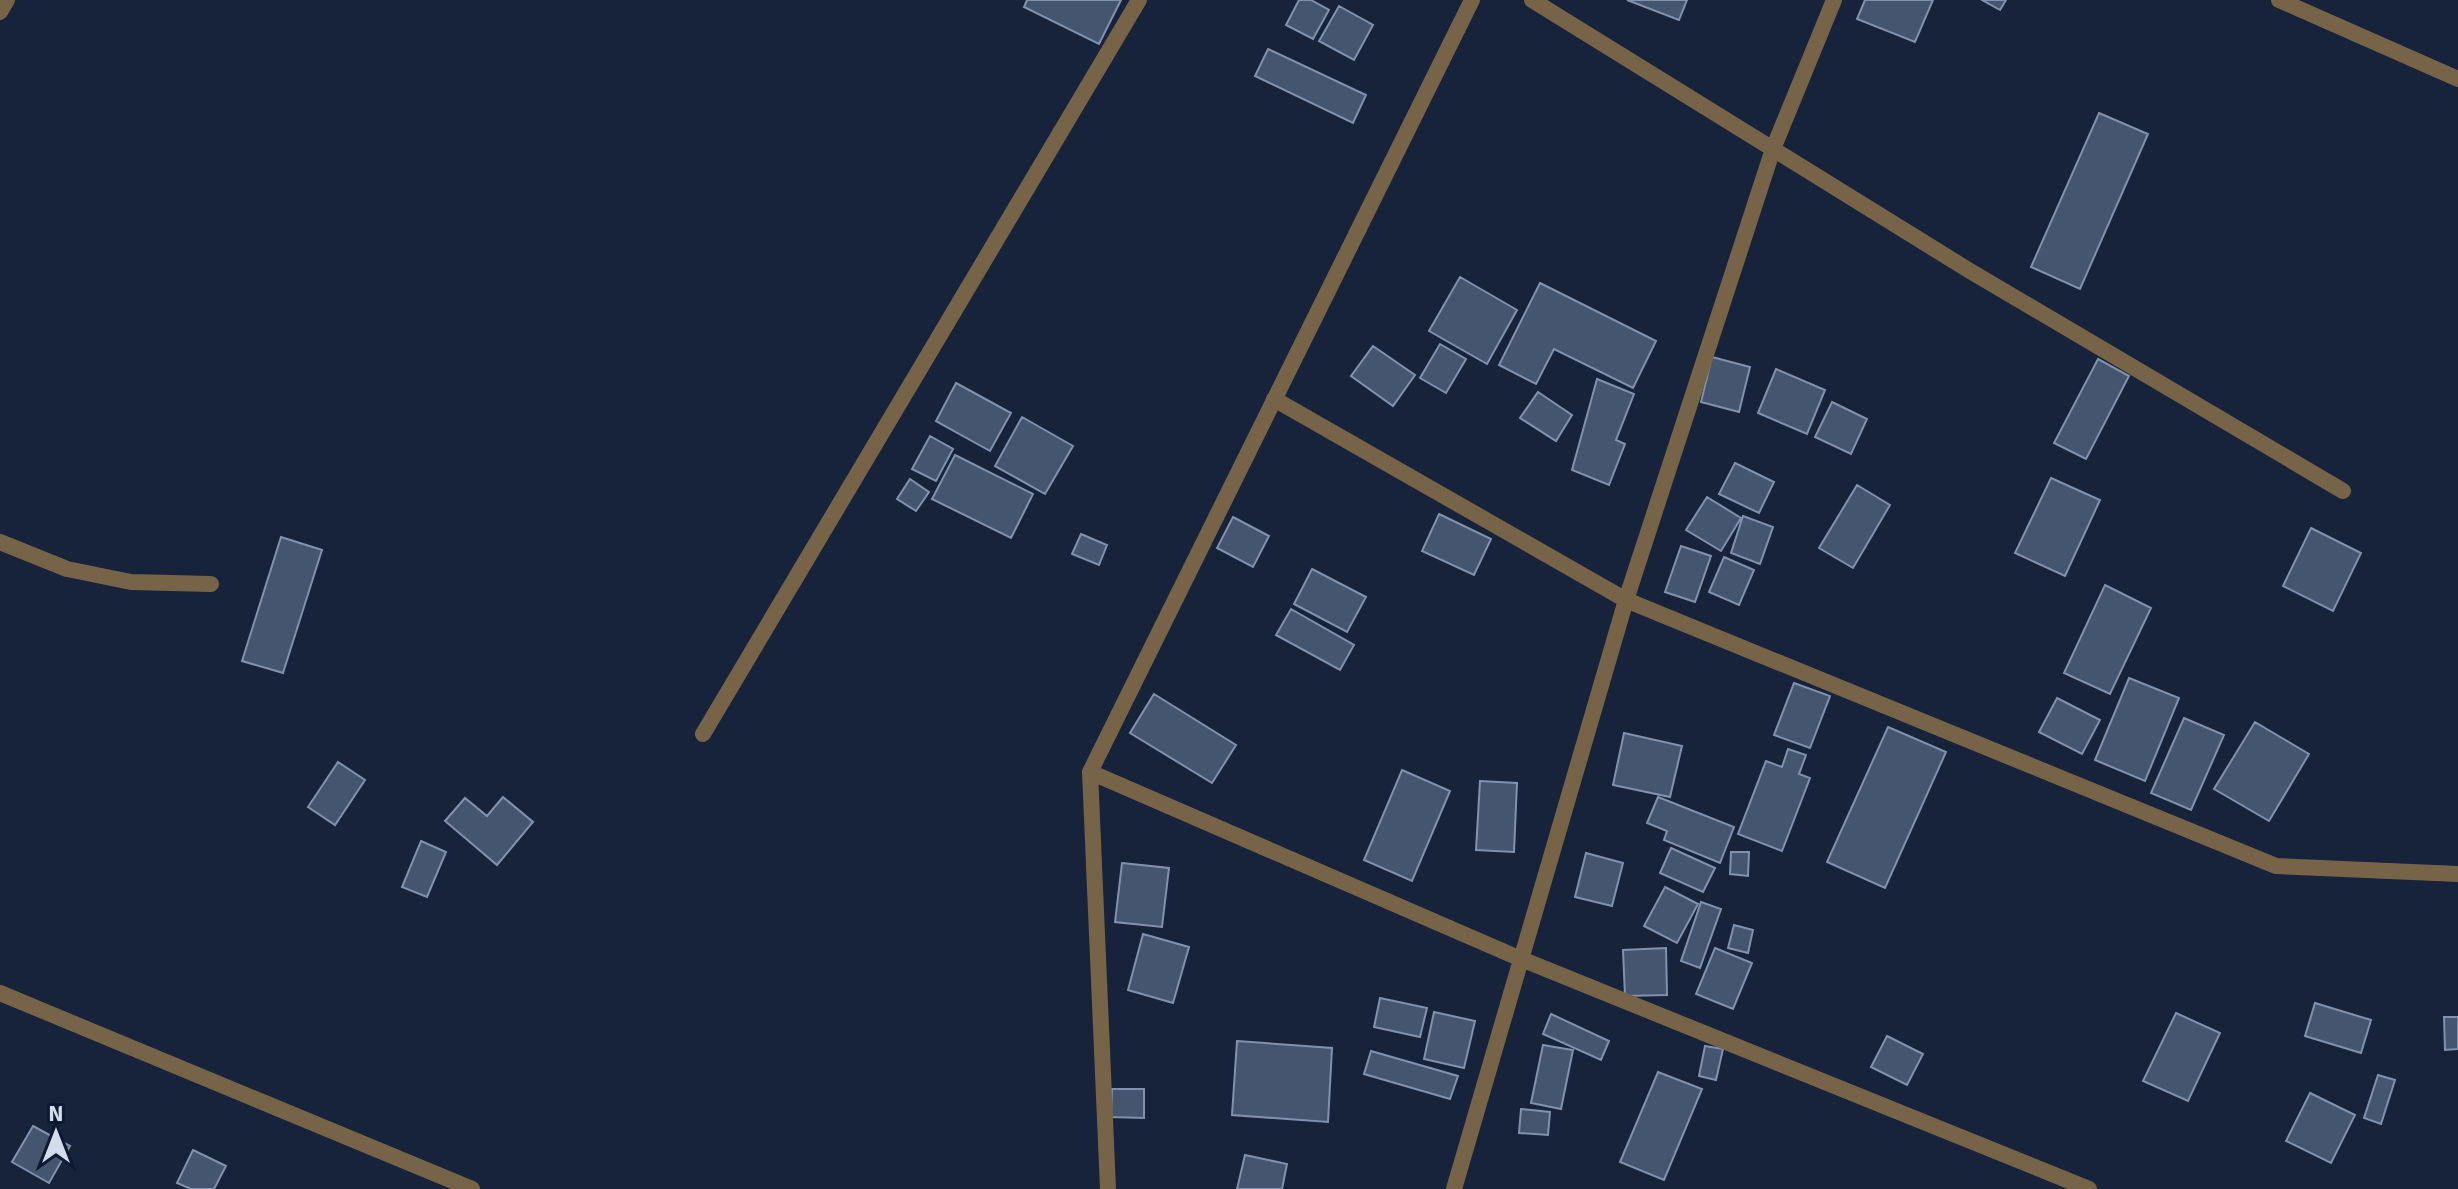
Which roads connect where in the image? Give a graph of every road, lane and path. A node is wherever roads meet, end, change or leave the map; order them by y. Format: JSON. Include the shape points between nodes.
{"nodes":[{"id":1,"x":7,"y":0,"type":"edge"},
{"id":2,"x":1139,"y":0,"type":"edge"},
{"id":3,"x":1472,"y":0,"type":"edge"},
{"id":4,"x":1532,"y":0,"type":"edge"},
{"id":5,"x":1834,"y":0,"type":"edge"},
{"id":6,"x":2279,"y":0,"type":"edge"},
{"id":7,"x":0,"y":12,"type":"edge"},
{"id":8,"x":2458,"y":79,"type":"edge"},
{"id":9,"x":1773,"y":149,"type":"junction"},
{"id":10,"x":1274,"y":399,"type":"junction"},
{"id":11,"x":2343,"y":491,"type":"dead end"},
{"id":12,"x":0,"y":542,"type":"edge"},
{"id":13,"x":211,"y":584,"type":"dead end"},
{"id":14,"x":1626,"y":600,"type":"junction"},
{"id":15,"x":703,"y":734,"type":"dead end"},
{"id":16,"x":1090,"y":772,"type":"junction"},
{"id":17,"x":2458,"y":874,"type":"edge"},
{"id":18,"x":1521,"y":959,"type":"junction"},
{"id":19,"x":0,"y":993,"type":"edge"},
{"id":20,"x":472,"y":1189,"type":"edge"},
{"id":21,"x":1108,"y":1189,"type":"edge"},
{"id":22,"x":1454,"y":1189,"type":"edge"},
{"id":23,"x":2089,"y":1189,"type":"edge"}],
"edges":[{"from":1,"to":7,"type":"street"},
{"from":2,"to":15,"type":"street"},
{"from":3,"to":10,"type":"street"},
{"from":4,"to":9,"type":"street"},
{"from":5,"to":9,"type":"street"},
{"from":6,"to":8,"type":"street"},
{"from":9,"to":11,"type":"street"},
{"from":9,"to":14,"type":"street"},
{"from":10,"to":14,"type":"street"},
{"from":10,"to":16,"type":"street"},
{"from":12,"to":13,"type":"street","via":[[67,569],[131,582]]},
{"from":14,"to":17,"type":"street","via":[[2276,866]]},
{"from":14,"to":18,"type":"street"},
{"from":16,"to":18,"type":"street"},
{"from":16,"to":21,"type":"street"},
{"from":18,"to":22,"type":"street"},
{"from":18,"to":23,"type":"street"},
{"from":19,"to":20,"type":"street"}]}
